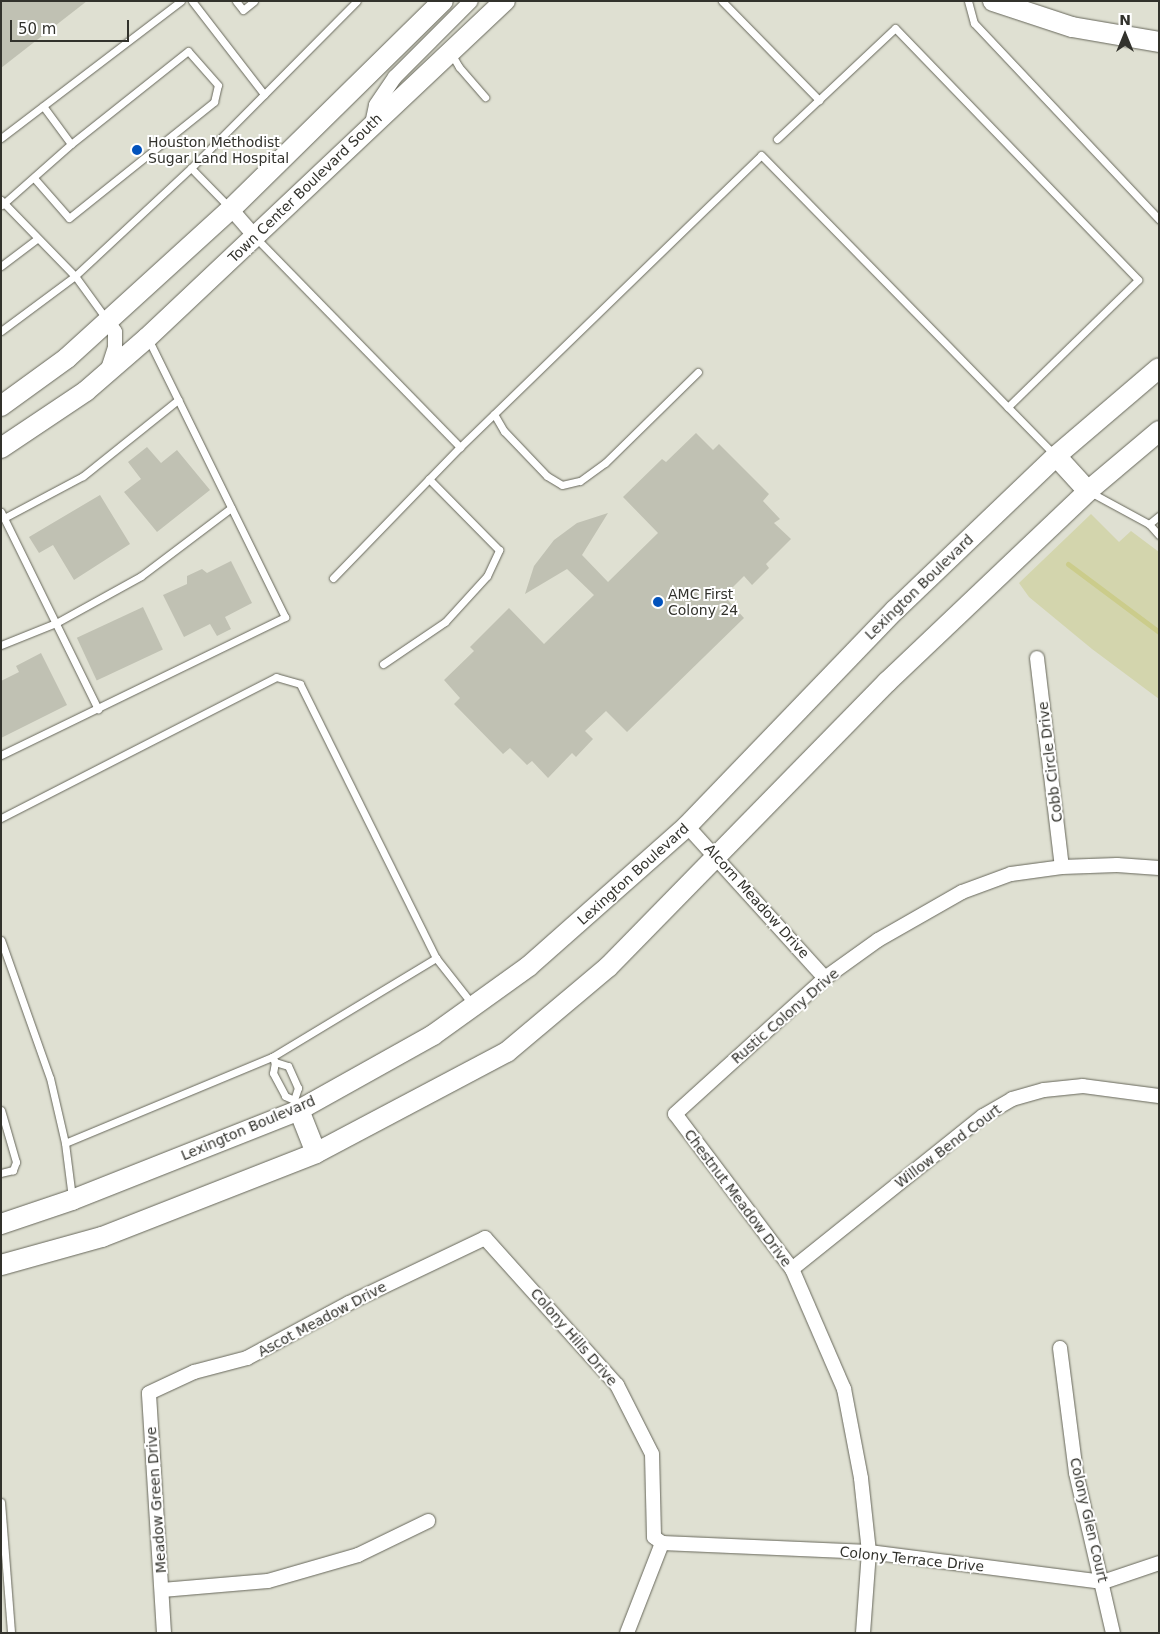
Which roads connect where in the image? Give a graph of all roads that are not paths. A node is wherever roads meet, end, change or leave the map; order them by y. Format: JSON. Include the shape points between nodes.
{"nodes":[{"id":1,"x":181,"y":1,"type":"edge"},
{"id":2,"x":192,"y":1,"type":"edge"},
{"id":3,"x":236,"y":1,"type":"edge"},
{"id":4,"x":254,"y":1,"type":"edge"},
{"id":5,"x":357,"y":1,"type":"edge"},
{"id":6,"x":443,"y":1,"type":"edge"},
{"id":7,"x":470,"y":1,"type":"edge"},
{"id":8,"x":505,"y":1,"type":"edge"},
{"id":9,"x":722,"y":1,"type":"edge"},
{"id":10,"x":968,"y":1,"type":"edge"},
{"id":11,"x":993,"y":1,"type":"edge"},
{"id":12,"x":1159,"y":42,"type":"edge"},
{"id":13,"x":450,"y":50,"type":"junction"},
{"id":14,"x":264,"y":94,"type":"junction"},
{"id":15,"x":485,"y":96,"type":"dead end"},
{"id":16,"x":819,"y":100,"type":"junction"},
{"id":17,"x":43,"y":106,"type":"junction"},
{"id":18,"x":372,"y":124,"type":"junction"},
{"id":19,"x":1,"y":138,"type":"edge"},
{"id":20,"x":778,"y":139,"type":"dead end"},
{"id":21,"x":71,"y":144,"type":"junction"},
{"id":22,"x":191,"y":168,"type":"junction"},
{"id":23,"x":34,"y":178,"type":"junction"},
{"id":24,"x":2,"y":203,"type":"edge"},
{"id":25,"x":230,"y":209,"type":"junction"},
{"id":26,"x":1159,"y":219,"type":"edge"},
{"id":27,"x":254,"y":236,"type":"junction"},
{"id":28,"x":38,"y":238,"type":"junction"},
{"id":29,"x":1,"y":266,"type":"edge"},
{"id":30,"x":75,"y":276,"type":"junction"},
{"id":31,"x":107,"y":320,"type":"junction"},
{"id":32,"x":1,"y":331,"type":"edge"},
{"id":33,"x":147,"y":338,"type":"junction"},
{"id":34,"x":1159,"y":368,"type":"edge"},
{"id":35,"x":698,"y":372,"type":"dead end"},
{"id":36,"x":106,"y":375,"type":"junction"},
{"id":37,"x":178,"y":400,"type":"junction"},
{"id":38,"x":1,"y":406,"type":"edge"},
{"id":39,"x":1008,"y":408,"type":"junction"},
{"id":40,"x":494,"y":414,"type":"junction"},
{"id":41,"x":1159,"y":431,"type":"edge"},
{"id":42,"x":460,"y":447,"type":"junction"},
{"id":43,"x":1,"y":448,"type":"edge"},
{"id":44,"x":1056,"y":456,"type":"junction"},
{"id":45,"x":429,"y":479,"type":"junction"},
{"id":46,"x":1088,"y":491,"type":"junction"},
{"id":47,"x":231,"y":508,"type":"junction"},
{"id":48,"x":2,"y":515,"type":"edge"},
{"id":49,"x":1159,"y":516,"type":"edge"},
{"id":50,"x":1149,"y":524,"type":"junction"},
{"id":51,"x":1159,"y":535,"type":"edge"},
{"id":52,"x":333,"y":578,"type":"dead end"},
{"id":53,"x":56,"y":623,"type":"junction"},
{"id":54,"x":1,"y":645,"type":"edge"},
{"id":55,"x":1037,"y":658,"type":"dead end"},
{"id":56,"x":383,"y":664,"type":"dead end"},
{"id":57,"x":98,"y":709,"type":"junction"},
{"id":58,"x":1,"y":755,"type":"edge"},
{"id":59,"x":1,"y":818,"type":"edge"},
{"id":60,"x":687,"y":826,"type":"junction"},
{"id":61,"x":718,"y":856,"type":"junction"},
{"id":62,"x":1062,"y":866,"type":"junction"},
{"id":63,"x":1159,"y":868,"type":"edge"},
{"id":64,"x":1,"y":940,"type":"edge"},
{"id":65,"x":436,"y":958,"type":"junction"},
{"id":66,"x":825,"y":978,"type":"junction"},
{"id":67,"x":474,"y":1006,"type":"junction"},
{"id":68,"x":273,"y":1059,"type":"junction"},
{"id":69,"x":1159,"y":1096,"type":"edge"},
{"id":70,"x":297,"y":1105,"type":"junction"},
{"id":71,"x":1,"y":1110,"type":"edge"},
{"id":72,"x":674,"y":1114,"type":"joint"},
{"id":73,"x":65,"y":1143,"type":"junction"},
{"id":74,"x":316,"y":1153,"type":"junction"},
{"id":75,"x":1,"y":1173,"type":"edge"},
{"id":76,"x":72,"y":1200,"type":"junction"},
{"id":77,"x":1,"y":1224,"type":"edge"},
{"id":78,"x":468,"y":1246,"type":"joint"},
{"id":79,"x":1,"y":1265,"type":"edge"},
{"id":80,"x":792,"y":1269,"type":"junction"},
{"id":81,"x":1060,"y":1348,"type":"dead end"},
{"id":82,"x":173,"y":1382,"type":"joint"},
{"id":83,"x":1,"y":1503,"type":"edge"},
{"id":84,"x":428,"y":1521,"type":"dead end"},
{"id":85,"x":662,"y":1543,"type":"junction"},
{"id":86,"x":869,"y":1552,"type":"junction"},
{"id":87,"x":1159,"y":1563,"type":"edge"},
{"id":88,"x":1104,"y":1582,"type":"junction"},
{"id":89,"x":162,"y":1590,"type":"junction"},
{"id":90,"x":11,"y":1633,"type":"edge"},
{"id":91,"x":164,"y":1633,"type":"edge"},
{"id":92,"x":627,"y":1633,"type":"edge"},
{"id":93,"x":863,"y":1633,"type":"edge"},
{"id":94,"x":1113,"y":1633,"type":"edge"}],
"edges":[{"from":1,"to":17,"type":"lane"},
{"from":2,"to":14,"type":"lane"},
{"from":3,"to":4,"type":"lane","via":[[243,10]]},
{"from":5,"to":14,"type":"lane"},
{"from":6,"to":25,"type":"main road"},
{"from":7,"to":18,"type":"street","via":[[395,77],[376,105]]},
{"from":8,"to":13,"type":"main road","name":"Town Center Boulevard South"},
{"from":9,"to":16,"type":"lane"},
{"from":10,"to":26,"type":"lane","via":[[974,23]]},
{"from":11,"to":12,"type":"main road","via":[[1072,27]]},
{"from":13,"to":15,"type":"lane","via":[[459,67]]},
{"from":13,"to":18,"type":"main road","name":"Town Center Boulevard South"},
{"from":14,"to":22,"type":"lane"},
{"from":16,"to":20,"type":"lane"},
{"from":16,"to":39,"type":"lane","via":[[895,28],[1138,280]]},
{"from":17,"to":19,"type":"lane"},
{"from":17,"to":21,"type":"lane"},
{"from":18,"to":27,"type":"main road","name":"Town Center Boulevard South"},
{"from":21,"to":23,"type":"lane"},
{"from":21,"to":23,"type":"lane","via":[[188,51],[218,85],[214,102],[69,218]]},
{"from":22,"to":25,"type":"lane"},
{"from":22,"to":30,"type":"lane"},
{"from":23,"to":24,"type":"lane"},
{"from":24,"to":28,"type":"lane"},
{"from":25,"to":27,"type":"street"},
{"from":25,"to":31,"type":"main road"},
{"from":27,"to":33,"type":"main road","name":"Town Center Boulevard South"},
{"from":27,"to":42,"type":"lane"},
{"from":28,"to":29,"type":"lane"},
{"from":28,"to":30,"type":"lane"},
{"from":30,"to":31,"type":"lane"},
{"from":30,"to":32,"type":"lane"},
{"from":31,"to":36,"type":"street","via":[[115,332],[115,348]]},
{"from":31,"to":38,"type":"main road","via":[[67,358]]},
{"from":33,"to":36,"type":"main road","name":"Town Center Boulevard South"},
{"from":33,"to":37,"type":"lane"},
{"from":34,"to":44,"type":"main road","name":"Lexington Boulevard"},
{"from":35,"to":40,"type":"lane","via":[[605,463],[580,481],[562,485],[547,476],[504,432]]},
{"from":36,"to":43,"type":"main road","name":"Town Center Boulevard South"},
{"from":37,"to":47,"type":"lane"},
{"from":37,"to":48,"type":"lane","via":[[82,476]]},
{"from":39,"to":40,"type":"lane","via":[[761,156]]},
{"from":39,"to":44,"type":"lane"},
{"from":40,"to":42,"type":"lane"},
{"from":41,"to":46,"type":"main road"},
{"from":42,"to":45,"type":"lane"},
{"from":44,"to":46,"type":"main road"},
{"from":44,"to":60,"type":"main road","name":"Lexington Boulevard","via":[[894,610]]},
{"from":45,"to":52,"type":"lane"},
{"from":45,"to":56,"type":"lane","via":[[499,550],[488,576],[445,622]]},
{"from":46,"to":50,"type":"lane"},
{"from":46,"to":61,"type":"main road","via":[[887,682]]},
{"from":47,"to":53,"type":"lane","via":[[141,576]]},
{"from":47,"to":57,"type":"lane","via":[[286,617]]},
{"from":48,"to":53,"type":"lane"},
{"from":49,"to":50,"type":"lane"},
{"from":50,"to":51,"type":"lane"},
{"from":53,"to":54,"type":"lane"},
{"from":53,"to":57,"type":"lane"},
{"from":55,"to":62,"type":"street","name":"Cobb Circle Drive"},
{"from":57,"to":58,"type":"lane"},
{"from":59,"to":65,"type":"lane","via":[[276,677],[300,684]]},
{"from":60,"to":61,"type":"street","name":"Alcorn Meadow Drive"},
{"from":60,"to":67,"type":"main road","name":"Lexington Boulevard","via":[[529,966]]},
{"from":61,"to":66,"type":"street","name":"Alcorn Meadow Drive"},
{"from":61,"to":74,"type":"main road","via":[[608,967],[507,1052]]},
{"from":62,"to":63,"type":"street","name":"Rustic Colony Drive"},
{"from":62,"to":66,"type":"street","name":"Rustic Colony Drive","via":[[1011,874],[962,892],[878,940]]},
{"from":64,"to":73,"type":"lane","via":[[50,1078]]},
{"from":65,"to":67,"type":"lane"},
{"from":65,"to":68,"type":"lane"},
{"from":66,"to":72,"type":"street","name":"Rustic Colony Drive"},
{"from":67,"to":70,"type":"main road","name":"Lexington Boulevard","via":[[433,1035]]},
{"from":68,"to":70,"type":"lane","via":[[273,1073],[284,1096]]},
{"from":68,"to":70,"type":"lane","via":[[288,1066],[298,1088]]},
{"from":68,"to":73,"type":"lane"},
{"from":69,"to":80,"type":"street","name":"Willow Bend Court","via":[[1083,1086],[1044,1090],[1012,1099],[983,1116]]},
{"from":70,"to":74,"type":"main road"},
{"from":70,"to":76,"type":"main road","name":"Lexington Boulevard"},
{"from":71,"to":75,"type":"lane","via":[[16,1162],[13,1170]]},
{"from":72,"to":80,"type":"street","name":"Chestnut Meadow Drive"},
{"from":73,"to":76,"type":"lane"},
{"from":74,"to":79,"type":"main road","via":[[102,1237]]},
{"from":76,"to":77,"type":"main road","name":"Lexington Boulevard"},
{"from":78,"to":82,"type":"street","name":"Ascot Meadow Drive","via":[[349,1303],[247,1358],[194,1372]]},
{"from":78,"to":85,"type":"street","name":"Colony Hills Drive","via":[[485,1238],[617,1385],[652,1454],[654,1537]]},
{"from":80,"to":86,"type":"street","name":"Chestnut Meadow Drive","via":[[844,1389],[861,1478]]},
{"from":81,"to":88,"type":"street","name":"Colony Glen Court","via":[[1076,1473]]},
{"from":82,"to":89,"type":"street","name":"Meadow Green Drive","via":[[150,1393]]},
{"from":83,"to":90,"type":"lane"},
{"from":84,"to":89,"type":"street","via":[[358,1556],[268,1581]]},
{"from":85,"to":86,"type":"street","name":"Colony Terrace Drive"},
{"from":85,"to":92,"type":"street"},
{"from":86,"to":88,"type":"street","name":"Colony Terrace Drive"},
{"from":86,"to":93,"type":"street","name":"Chestnut Meadow Drive"},
{"from":87,"to":88,"type":"street","name":"Colony Terrace Drive"},
{"from":88,"to":94,"type":"street","name":"Colony Glen Court"},
{"from":89,"to":91,"type":"street","name":"Meadow Green Drive"}]}
